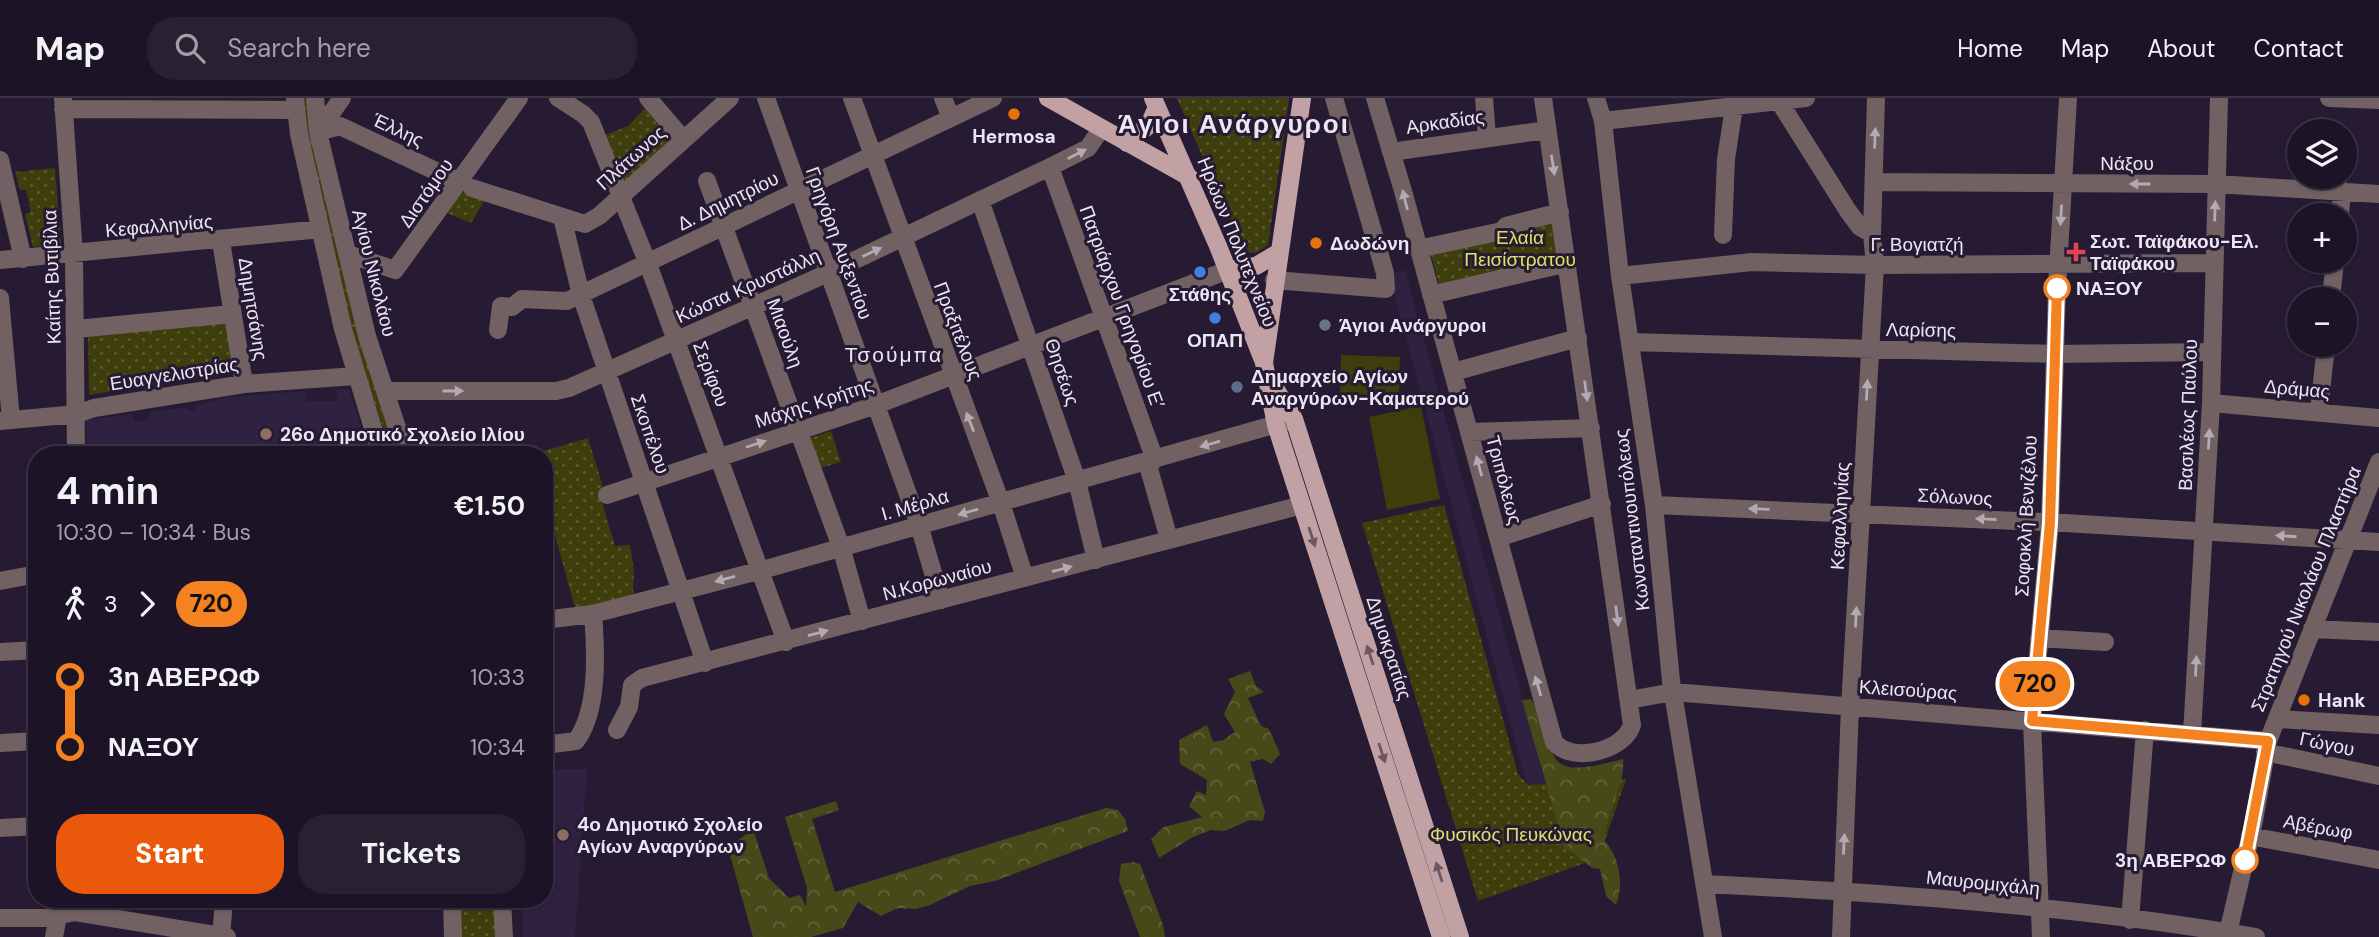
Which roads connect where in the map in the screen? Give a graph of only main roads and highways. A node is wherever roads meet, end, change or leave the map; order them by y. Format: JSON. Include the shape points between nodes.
{"nodes":[{"id":1,"x":1048,"y":98,"type":"edge"},
{"id":2,"x":1303,"y":98,"type":"edge"},
{"id":3,"x":1155,"y":103,"type":"edge"},
{"id":4,"x":1128,"y":143,"type":"junction"},
{"id":5,"x":1189,"y":177,"type":"junction"},
{"id":6,"x":1278,"y":253,"type":"junction"},
{"id":7,"x":1228,"y":270,"type":"junction"},
{"id":8,"x":1266,"y":370,"type":"junction"},
{"id":9,"x":1441,"y":937,"type":"edge"},
{"id":10,"x":1460,"y":937,"type":"edge"}],
"edges":[{"from":1,"to":4,"type":"main road"},
{"from":2,"to":6,"type":"main road","name":"Δημοκρατίας"},
{"from":3,"to":4,"type":"main road","via":[[1150,125]]},
{"from":3,"to":5,"type":"main road","name":"Ηρώων Πολυτεχνείου"},
{"from":4,"to":5,"type":"main road"},
{"from":5,"to":7,"type":"main road","name":"Ηρώων Πολυτεχνείου"},
{"from":6,"to":7,"type":"main road","via":[[1256,266]]},
{"from":6,"to":8,"type":"main road","name":"Δημοκρατίας"},
{"from":7,"to":8,"type":"main road","name":"Ηρώων Πολυτεχνείου"},
{"from":8,"to":9,"type":"main road","name":"Δημοκρατίας","one_way":true,"via":[[1276,425]]},
{"from":10,"to":8,"type":"main road","name":"Δημοκρατίας","one_way":true,"via":[[1294,419]]}]}
